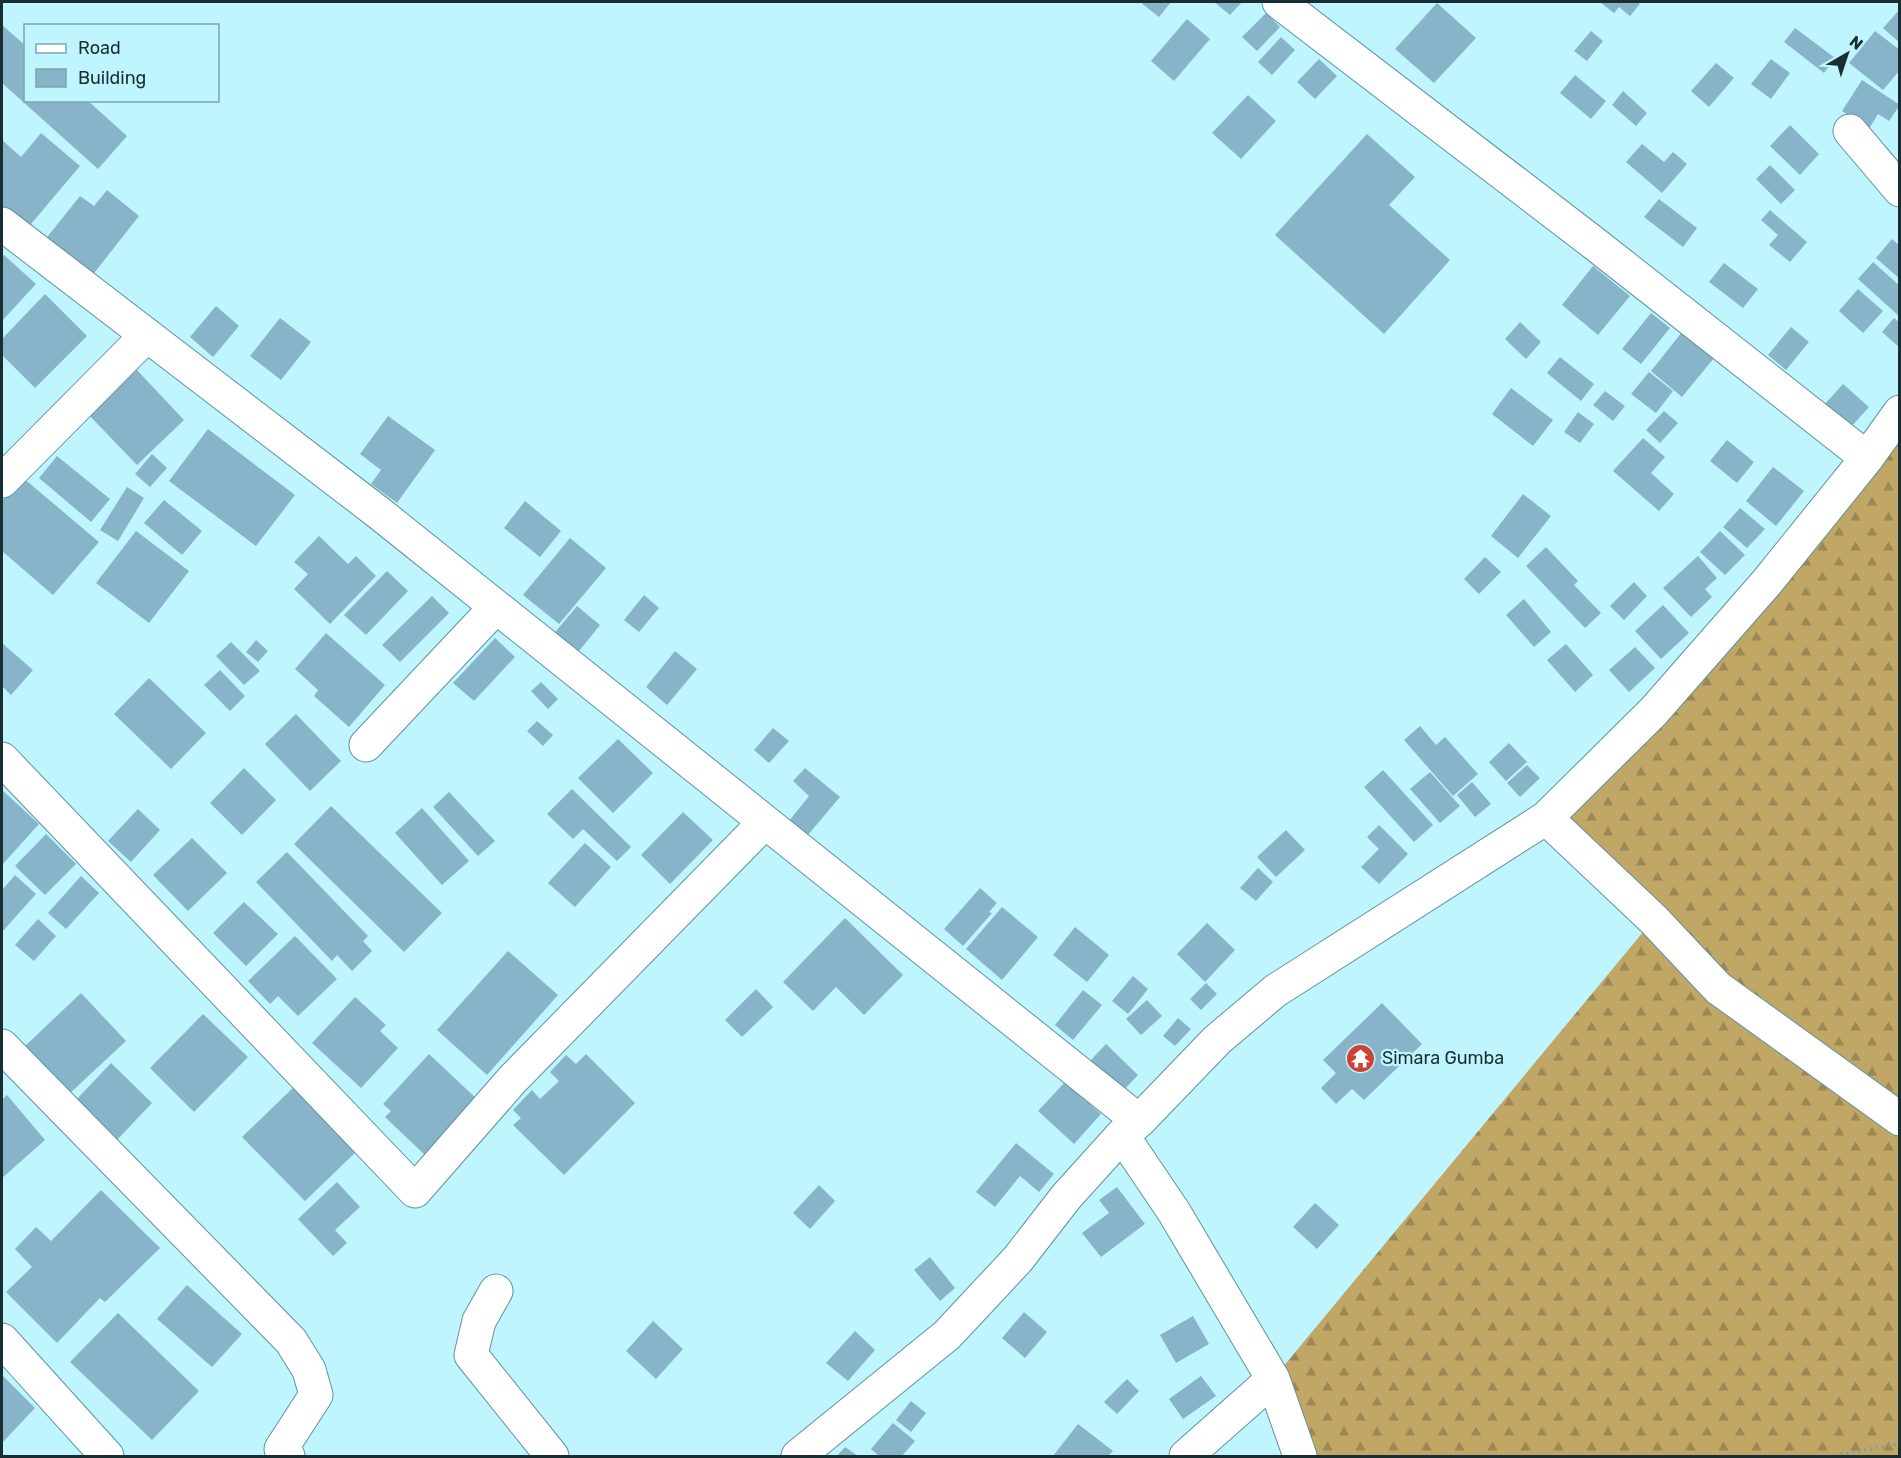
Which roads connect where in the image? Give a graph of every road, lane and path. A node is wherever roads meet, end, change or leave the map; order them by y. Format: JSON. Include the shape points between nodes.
{"nodes":[{"id":1,"x":1279,"y":2,"type":"edge"},
{"id":2,"x":1850,"y":131,"type":"dead end"},
{"id":3,"x":1899,"y":190,"type":"edge"},
{"id":4,"x":2,"y":224,"type":"edge"},
{"id":5,"x":147,"y":335,"type":"junction"},
{"id":6,"x":1899,"y":412,"type":"edge"},
{"id":7,"x":1867,"y":458,"type":"junction"},
{"id":8,"x":2,"y":481,"type":"edge"},
{"id":9,"x":496,"y":607,"type":"junction"},
{"id":10,"x":366,"y":745,"type":"dead end"},
{"id":11,"x":2,"y":759,"type":"edge"},
{"id":12,"x":1546,"y":818,"type":"junction"},
{"id":13,"x":764,"y":823,"type":"junction"},
{"id":14,"x":2,"y":1046,"type":"edge"},
{"id":15,"x":1899,"y":1119,"type":"edge"},
{"id":16,"x":1131,"y":1128,"type":"junction"},
{"id":17,"x":496,"y":1291,"type":"dead end"},
{"id":18,"x":2,"y":1340,"type":"edge"},
{"id":19,"x":1273,"y":1378,"type":"junction"},
{"id":20,"x":1899,"y":1443,"type":"edge"},
{"id":21,"x":281,"y":1454,"type":"edge"},
{"id":22,"x":107,"y":1456,"type":"edge"},
{"id":23,"x":552,"y":1456,"type":"edge"},
{"id":24,"x":798,"y":1456,"type":"edge"},
{"id":25,"x":1186,"y":1456,"type":"edge"},
{"id":26,"x":1300,"y":1456,"type":"edge"},
{"id":27,"x":1835,"y":1456,"type":"edge"}],
"edges":[{"from":1,"to":7,"type":"street"},
{"from":2,"to":3,"type":"street"},
{"from":4,"to":5,"type":"street"},
{"from":5,"to":8,"type":"street"},
{"from":5,"to":9,"type":"street"},
{"from":6,"to":7,"type":"street"},
{"from":7,"to":12,"type":"street","via":[[1767,582],[1661,703]]},
{"from":9,"to":10,"type":"street"},
{"from":9,"to":13,"type":"street"},
{"from":11,"to":13,"type":"street","via":[[415,1191],[520,1072]]},
{"from":12,"to":15,"type":"street","via":[[1718,988]]},
{"from":12,"to":16,"type":"street","via":[[1275,991],[1217,1040]]},
{"from":13,"to":16,"type":"street"},
{"from":14,"to":21,"type":"street","via":[[291,1341],[309,1370],[316,1395]]},
{"from":16,"to":19,"type":"street","via":[[1174,1212]]},
{"from":16,"to":24,"type":"street","via":[[947,1335]]},
{"from":17,"to":23,"type":"street","via":[[479,1321],[471,1354]]},
{"from":18,"to":22,"type":"street"},
{"from":19,"to":25,"type":"street"},
{"from":19,"to":26,"type":"street"},
{"from":20,"to":27,"type":"path"}]}
